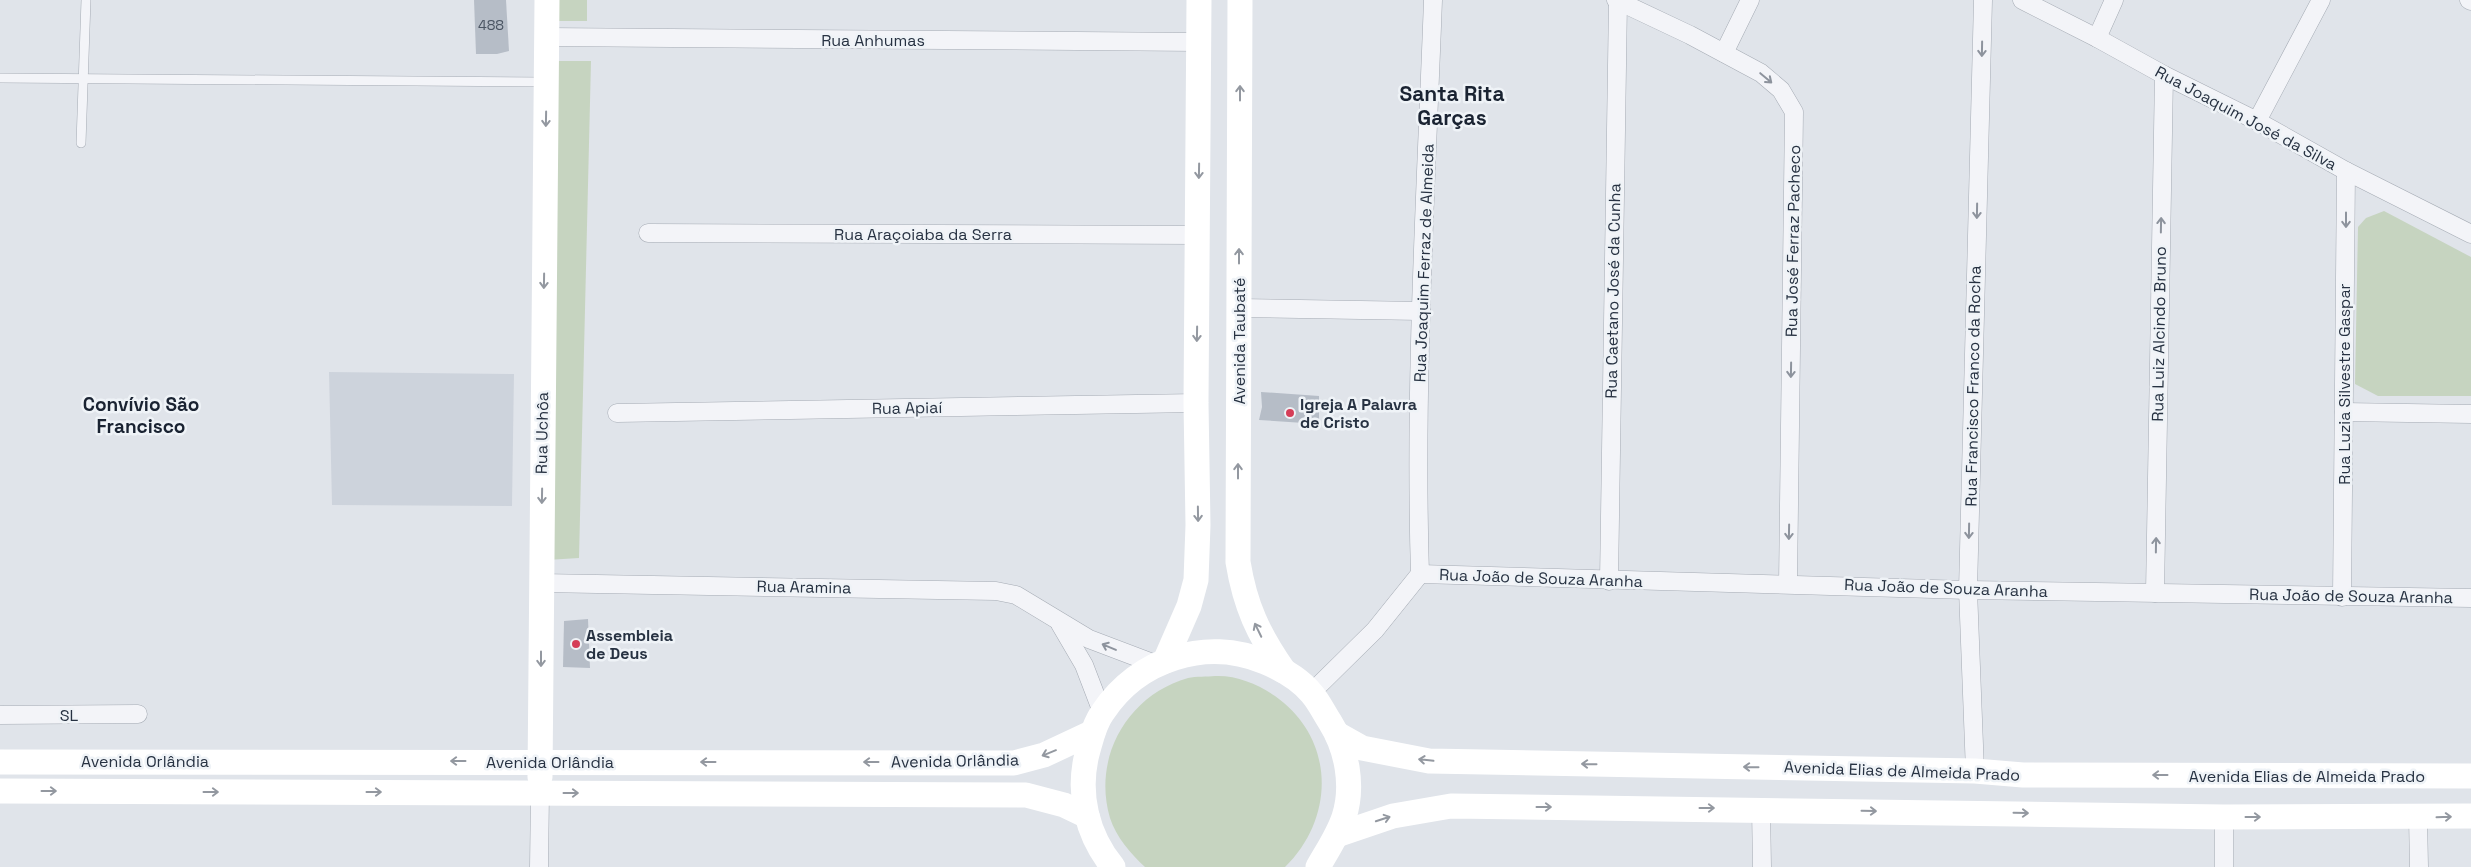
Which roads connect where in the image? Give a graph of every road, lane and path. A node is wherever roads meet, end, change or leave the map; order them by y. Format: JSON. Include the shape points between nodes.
{"nodes":[{"id":1,"x":86,"y":0,"type":"edge"},
{"id":2,"x":547,"y":0,"type":"edge"},
{"id":3,"x":1199,"y":0,"type":"edge"},
{"id":4,"x":1240,"y":0,"type":"edge"},
{"id":5,"x":1433,"y":0,"type":"edge"},
{"id":6,"x":1617,"y":0,"type":"edge"},
{"id":7,"x":1750,"y":0,"type":"edge"},
{"id":8,"x":1983,"y":0,"type":"edge"},
{"id":9,"x":2022,"y":0,"type":"edge"},
{"id":10,"x":2114,"y":0,"type":"edge"},
{"id":11,"x":2321,"y":0,"type":"edge"},
{"id":12,"x":546,"y":37,"type":"junction"},
{"id":13,"x":2097,"y":38,"type":"junction"},
{"id":14,"x":1199,"y":42,"type":"junction"},
{"id":15,"x":1724,"y":53,"type":"junction"},
{"id":16,"x":2164,"y":75,"type":"junction"},
{"id":17,"x":0,"y":78,"type":"edge"},
{"id":18,"x":85,"y":78,"type":"junction"},
{"id":19,"x":546,"y":82,"type":"junction"},
{"id":20,"x":2257,"y":121,"type":"junction"},
{"id":21,"x":1199,"y":142,"type":"junction"},
{"id":22,"x":81,"y":143,"type":"dead end"},
{"id":23,"x":1240,"y":143,"type":"junction"},
{"id":24,"x":2346,"y":172,"type":"junction"},
{"id":25,"x":648,"y":233,"type":"dead end"},
{"id":26,"x":1198,"y":234,"type":"junction"},
{"id":27,"x":2471,"y":234,"type":"edge"},
{"id":28,"x":1239,"y":308,"type":"junction"},
{"id":29,"x":1421,"y":311,"type":"junction"},
{"id":30,"x":1196,"y":402,"type":"junction"},
{"id":31,"x":2344,"y":412,"type":"junction"},
{"id":32,"x":618,"y":413,"type":"dead end"},
{"id":33,"x":2471,"y":414,"type":"edge"},
{"id":34,"x":1420,"y":574,"type":"junction"},
{"id":35,"x":1609,"y":581,"type":"junction"},
{"id":36,"x":541,"y":583,"type":"junction"},
{"id":37,"x":1788,"y":584,"type":"junction"},
{"id":38,"x":1968,"y":590,"type":"junction"},
{"id":39,"x":2155,"y":594,"type":"junction"},
{"id":40,"x":2342,"y":597,"type":"junction"},
{"id":41,"x":2471,"y":598,"type":"edge"},
{"id":42,"x":1058,"y":622,"type":"junction"},
{"id":43,"x":1160,"y":662,"type":"junction"},
{"id":44,"x":1284,"y":670,"type":"junction"},
{"id":45,"x":1312,"y":693,"type":"junction"},
{"id":46,"x":138,"y":714,"type":"dead end"},
{"id":47,"x":0,"y":715,"type":"edge"},
{"id":48,"x":1097,"y":722,"type":"junction"},
{"id":49,"x":1337,"y":734,"type":"junction"},
{"id":50,"x":0,"y":762,"type":"edge"},
{"id":51,"x":540,"y":762,"type":"junction"},
{"id":52,"x":1975,"y":771,"type":"junction"},
{"id":53,"x":2471,"y":776,"type":"edge"},
{"id":54,"x":0,"y":791,"type":"edge"},
{"id":55,"x":540,"y":793,"type":"junction"},
{"id":56,"x":1762,"y":809,"type":"junction"},
{"id":57,"x":1087,"y":816,"type":"junction"},
{"id":58,"x":2471,"y":816,"type":"edge"},
{"id":59,"x":2224,"y":817,"type":"junction"},
{"id":60,"x":2418,"y":818,"type":"junction"},
{"id":61,"x":1337,"y":835,"type":"junction"},
{"id":62,"x":1103,"y":862,"type":"edge"},
{"id":63,"x":539,"y":867,"type":"edge"},
{"id":64,"x":1318,"y":867,"type":"edge"},
{"id":65,"x":1762,"y":867,"type":"edge"},
{"id":66,"x":2224,"y":867,"type":"edge"},
{"id":67,"x":2419,"y":867,"type":"edge"}],
"edges":[{"from":1,"to":18,"type":"lane"},
{"from":2,"to":12,"type":"street","name":"Rua Uchôa"},
{"from":3,"to":14,"type":"street"},
{"from":23,"to":4,"type":"street","name":"Avenida Taubaté","one_way":true},
{"from":5,"to":29,"type":"street","name":"Rua Joaquim Ferraz de Almeida"},
{"from":6,"to":15,"type":"street","name":"Rua José Ferraz Pacheco"},
{"from":6,"to":35,"type":"street","name":"Rua Caetano José da Cunha"},
{"from":7,"to":15,"type":"street"},
{"from":8,"to":38,"type":"street","name":"Rua Francisco Franco da Rocha","one_way":true},
{"from":9,"to":13,"type":"street","name":"Rua Joaquim José da Silva"},
{"from":10,"to":13,"type":"street"},
{"from":11,"to":20,"type":"street"},
{"from":12,"to":14,"type":"street","name":"Rua Anhumas"},
{"from":12,"to":19,"type":"street","name":"Rua Uchôa"},
{"from":13,"to":16,"type":"street","name":"Rua Joaquim José da Silva"},
{"from":14,"to":21,"type":"street"},
{"from":15,"to":37,"type":"street","name":"Rua José Ferraz Pacheco","one_way":true,"via":[[1761,73],[1780,90],[1794,112]]},
{"from":16,"to":20,"type":"street","name":"Rua Joaquim José da Silva"},
{"from":39,"to":16,"type":"street","name":"Rua Luiz Alcindo Bruno","one_way":true},
{"from":17,"to":18,"type":"lane"},
{"from":18,"to":19,"type":"lane"},
{"from":18,"to":22,"type":"lane"},
{"from":19,"to":36,"type":"street","name":"Rua Uchôa","one_way":true},
{"from":20,"to":24,"type":"street","name":"Rua Joaquim José da Silva"},
{"from":21,"to":23,"type":"street"},
{"from":21,"to":26,"type":"street","one_way":true},
{"from":28,"to":23,"type":"street","name":"Avenida Taubaté","one_way":true},
{"from":24,"to":27,"type":"street","name":"Rua Joaquim José da Silva"},
{"from":24,"to":31,"type":"street","name":"Rua Luzia Silvestre Gaspar","one_way":true},
{"from":25,"to":26,"type":"street","name":"Rua Araçoiaba da Serra"},
{"from":26,"to":30,"type":"street","one_way":true},
{"from":28,"to":29,"type":"street"},
{"from":44,"to":28,"type":"street","name":"Avenida Taubaté","one_way":true,"via":[[1264,643],[1254,620],[1244,594],[1238,562]]},
{"from":29,"to":34,"type":"street","name":"Rua Joaquim Ferraz de Almeida"},
{"from":30,"to":32,"type":"street","name":"Rua Apiaí"},
{"from":30,"to":43,"type":"street","one_way":true,"via":[[1196,580],[1189,606]]},
{"from":31,"to":33,"type":"street"},
{"from":31,"to":40,"type":"street","name":"Rua Luzia Silvestre Gaspar"},
{"from":34,"to":35,"type":"street","name":"Rua João de Souza Aranha"},
{"from":34,"to":45,"type":"street","via":[[1374,630]]},
{"from":35,"to":37,"type":"street","name":"Rua João de Souza Aranha"},
{"from":36,"to":42,"type":"street","name":"Rua Aramina","via":[[996,590],[1016,595]]},
{"from":36,"to":51,"type":"street","name":"Rua Uchôa","one_way":true},
{"from":37,"to":38,"type":"street","name":"Rua João de Souza Aranha"},
{"from":38,"to":39,"type":"street","name":"Rua João de Souza Aranha"},
{"from":38,"to":52,"type":"street","name":"Rua Francisco Franco da Rocha"},
{"from":39,"to":40,"type":"street","name":"Rua João de Souza Aranha"},
{"from":40,"to":41,"type":"street","name":"Rua João de Souza Aranha"},
{"from":43,"to":42,"type":"street","name":"Rua Aramina","one_way":true,"via":[[1089,639]]},
{"from":42,"to":48,"type":"street","name":"Rua Aramina","via":[[1084,666]]},
{"from":43,"to":44,"type":"street","via":[[1211,651],[1249,655]]},
{"from":43,"to":48,"type":"street","via":[[1123,687]]},
{"from":44,"to":45,"type":"street"},
{"from":45,"to":49,"type":"street"},
{"from":46,"to":47,"type":"street","name":"SL"},
{"from":48,"to":51,"type":"street","name":"Avenida Orlândia","one_way":true,"via":[[1044,755],[1014,763]]},
{"from":48,"to":57,"type":"street","via":[[1082,775],[1082,797]]},
{"from":52,"to":49,"type":"street","name":"Avenida Elias de Almeida Prado","one_way":true,"via":[[1430,761],[1362,748]]},
{"from":49,"to":61,"type":"street","via":[[1344,750],[1348,781],[1344,815]]},
{"from":51,"to":50,"type":"street","name":"Avenida Orlândia","one_way":true},
{"from":51,"to":55,"type":"street","name":"Rua Uchôa"},
{"from":53,"to":52,"type":"street","name":"Avenida Elias de Almeida Prado","one_way":true,"via":[[2023,775]]},
{"from":54,"to":55,"type":"street","name":"Avenida Orlândia","one_way":true},
{"from":55,"to":57,"type":"street","name":"Avenida Orlândia","one_way":true,"via":[[1026,795],[1064,805]]},
{"from":55,"to":63,"type":"street","name":"Rua Uchôa"},
{"from":56,"to":59,"type":"street","one_way":true},
{"from":61,"to":56,"type":"street","one_way":true,"via":[[1393,816],[1450,806]]},
{"from":56,"to":65,"type":"street"},
{"from":57,"to":62,"type":"street"},
{"from":60,"to":58,"type":"street","one_way":true},
{"from":59,"to":60,"type":"street","one_way":true},
{"from":59,"to":66,"type":"street"},
{"from":60,"to":67,"type":"street"},
{"from":61,"to":64,"type":"street"}]}
